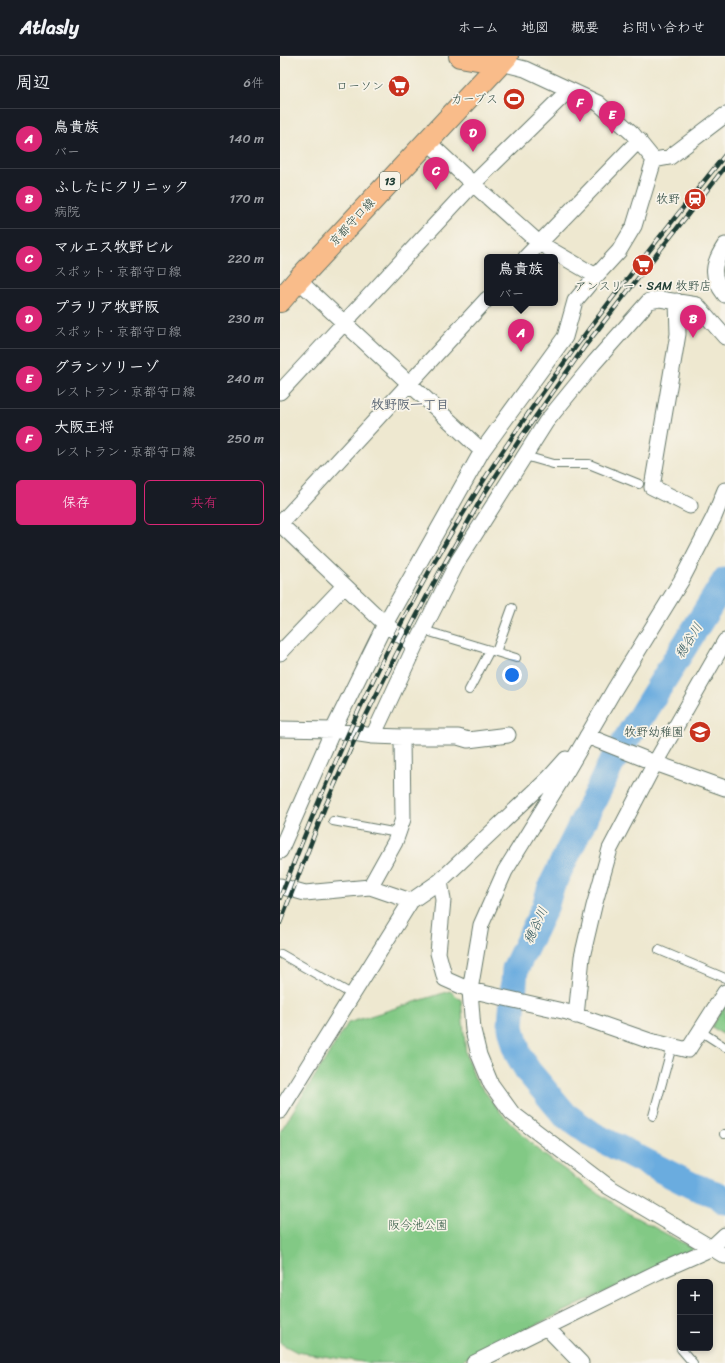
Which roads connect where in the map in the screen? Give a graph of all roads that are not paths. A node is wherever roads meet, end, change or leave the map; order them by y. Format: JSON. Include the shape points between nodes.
{"nodes":[{"id":1,"x":460,"y":56,"type":"edge"},
{"id":2,"x":504,"y":59,"type":"edge"},
{"id":3,"x":568,"y":90,"type":"junction"},
{"id":4,"x":725,"y":115,"type":"edge"},
{"id":5,"x":639,"y":140,"type":"junction"},
{"id":6,"x":427,"y":141,"type":"junction"},
{"id":7,"x":654,"y":160,"type":"junction"},
{"id":8,"x":473,"y":184,"type":"junction"},
{"id":9,"x":539,"y":243,"type":"junction"},
{"id":10,"x":725,"y":245,"type":"edge"},
{"id":11,"x":529,"y":254,"type":"edge"},
{"id":12,"x":596,"y":276,"type":"junction"},
{"id":13,"x":298,"y":280,"type":"junction"},
{"id":14,"x":725,"y":295,"type":"edge"},
{"id":15,"x":280,"y":301,"type":"edge"},
{"id":16,"x":677,"y":301,"type":"junction"},
{"id":17,"x":484,"y":302,"type":"edge"},
{"id":18,"x":344,"y":323,"type":"junction"},
{"id":19,"x":725,"y":337,"type":"edge"},
{"id":20,"x":409,"y":383,"type":"junction"},
{"id":21,"x":280,"y":392,"type":"edge"},
{"id":22,"x":482,"y":451,"type":"junction"},
{"id":23,"x":525,"y":456,"type":"junction"},
{"id":24,"x":639,"y":484,"type":"dead end"},
{"id":25,"x":725,"y":490,"type":"edge"},
{"id":26,"x":690,"y":506,"type":"dead end"},
{"id":27,"x":280,"y":524,"type":"edge"},
{"id":28,"x":344,"y":586,"type":"junction"},
{"id":29,"x":512,"y":608,"type":"dead end"},
{"id":30,"x":385,"y":624,"type":"junction"},
{"id":31,"x":423,"y":630,"type":"junction"},
{"id":32,"x":725,"y":641,"type":"edge"},
{"id":33,"x":415,"y":646,"type":"junction"},
{"id":34,"x":493,"y":651,"type":"junction"},
{"id":35,"x":280,"y":653,"type":"edge"},
{"id":36,"x":516,"y":658,"type":"dead end"},
{"id":37,"x":469,"y":690,"type":"dead end"},
{"id":38,"x":280,"y":729,"type":"edge"},
{"id":39,"x":333,"y":730,"type":"junction"},
{"id":40,"x":508,"y":735,"type":"dead end"},
{"id":41,"x":373,"y":736,"type":"junction"},
{"id":42,"x":402,"y":737,"type":"junction"},
{"id":43,"x":590,"y":737,"type":"junction"},
{"id":44,"x":654,"y":762,"type":"junction"},
{"id":45,"x":725,"y":788,"type":"edge"},
{"id":46,"x":333,"y":821,"type":"dead end"},
{"id":47,"x":398,"y":833,"type":"junction"},
{"id":48,"x":280,"y":851,"type":"edge"},
{"id":49,"x":440,"y":881,"type":"junction"},
{"id":50,"x":280,"y":886,"type":"edge"},
{"id":51,"x":370,"y":887,"type":"junction"},
{"id":52,"x":411,"y":901,"type":"junction"},
{"id":53,"x":659,"y":950,"type":"dead end"},
{"id":54,"x":281,"y":954,"type":"dead end"},
{"id":55,"x":725,"y":978,"type":"edge"},
{"id":56,"x":470,"y":990,"type":"junction"},
{"id":57,"x":725,"y":992,"type":"edge"},
{"id":58,"x":353,"y":995,"type":"junction"},
{"id":59,"x":571,"y":1014,"type":"junction"},
{"id":60,"x":700,"y":1031,"type":"junction"},
{"id":61,"x":672,"y":1046,"type":"junction"},
{"id":62,"x":725,"y":1047,"type":"edge"},
{"id":63,"x":280,"y":1111,"type":"edge"},
{"id":64,"x":653,"y":1116,"type":"dead end"},
{"id":65,"x":725,"y":1235,"type":"edge"},
{"id":66,"x":710,"y":1249,"type":"junction"},
{"id":67,"x":725,"y":1256,"type":"edge"},
{"id":68,"x":547,"y":1328,"type":"junction"},
{"id":69,"x":683,"y":1351,"type":"edge"},
{"id":70,"x":474,"y":1363,"type":"edge"},
{"id":71,"x":581,"y":1363,"type":"edge"},
{"id":72,"x":693,"y":1363,"type":"edge"}],
"edges":[{"from":1,"to":2,"type":"main road"},
{"from":2,"to":3,"type":"street"},
{"from":2,"to":6,"type":"main road","name":"京都守口線","number":"13"},
{"from":3,"to":5,"type":"street","via":[[598,103]]},
{"from":3,"to":8,"type":"street"},
{"from":4,"to":7,"type":"street","via":[[670,157]]},
{"from":5,"to":7,"type":"street"},
{"from":5,"to":9,"type":"street"},
{"from":6,"to":8,"type":"street"},
{"from":6,"to":13,"type":"main road","name":"京都守口線","number":"13"},
{"from":7,"to":12,"type":"street","via":[[634,226],[619,251]]},
{"from":8,"to":9,"type":"street"},
{"from":8,"to":18,"type":"street"},
{"from":9,"to":11,"type":"street"},
{"from":9,"to":12,"type":"street"},
{"from":10,"to":14,"type":"street","via":[[718,256],[714,272],[717,285]]},
{"from":12,"to":22,"type":"street","via":[[574,301],[565,337]]},
{"from":13,"to":15,"type":"main road","name":"京都守口線","number":"13"},
{"from":13,"to":18,"type":"street"},
{"from":16,"to":19,"type":"street","via":[[697,304]]},
{"from":16,"to":23,"type":"street","via":[[649,301],[546,422]]},
{"from":16,"to":26,"type":"street","via":[[678,334],[652,487]]},
{"from":17,"to":20,"type":"street"},
{"from":18,"to":20,"type":"street"},
{"from":18,"to":21,"type":"street"},
{"from":20,"to":22,"type":"street"},
{"from":20,"to":27,"type":"street"},
{"from":22,"to":30,"type":"street"},
{"from":23,"to":24,"type":"lane","via":[[553,464],[589,464]]},
{"from":23,"to":31,"type":"street","via":[[458,560]]},
{"from":25,"to":43,"type":"street","via":[[681,581]]},
{"from":27,"to":28,"type":"street"},
{"from":28,"to":30,"type":"street"},
{"from":28,"to":35,"type":"street"},
{"from":29,"to":34,"type":"lane"},
{"from":30,"to":33,"type":"street"},
{"from":30,"to":39,"type":"street"},
{"from":31,"to":33,"type":"street"},
{"from":31,"to":34,"type":"lane"},
{"from":32,"to":44,"type":"street"},
{"from":33,"to":41,"type":"street"},
{"from":34,"to":36,"type":"lane"},
{"from":34,"to":37,"type":"lane"},
{"from":38,"to":39,"type":"street"},
{"from":39,"to":41,"type":"street"},
{"from":39,"to":48,"type":"street"},
{"from":40,"to":42,"type":"street","via":[[468,740],[458,737]]},
{"from":41,"to":42,"type":"street"},
{"from":42,"to":47,"type":"street","via":[[403,819]]},
{"from":43,"to":44,"type":"street"},
{"from":43,"to":49,"type":"street"},
{"from":43,"to":56,"type":"street","via":[[505,871],[481,925]]},
{"from":44,"to":45,"type":"street"},
{"from":44,"to":59,"type":"street","via":[[610,849],[594,906]]},
{"from":46,"to":47,"type":"lane"},
{"from":47,"to":51,"type":"street"},
{"from":49,"to":52,"type":"street"},
{"from":49,"to":56,"type":"street","via":[[443,900],[438,953],[445,980]]},
{"from":50,"to":51,"type":"street","via":[[305,893]]},
{"from":51,"to":52,"type":"street"},
{"from":52,"to":58,"type":"street"},
{"from":53,"to":55,"type":"lane"},
{"from":54,"to":58,"type":"lane"},
{"from":56,"to":59,"type":"street"},
{"from":56,"to":66,"type":"street","via":[[473,1030],[479,1055],[491,1084],[512,1113],[609,1187]]},
{"from":57,"to":60,"type":"street"},
{"from":58,"to":63,"type":"street"},
{"from":59,"to":61,"type":"street"},
{"from":60,"to":61,"type":"street","via":[[688,1050]]},
{"from":60,"to":62,"type":"lane"},
{"from":61,"to":64,"type":"lane"},
{"from":65,"to":66,"type":"street"},
{"from":66,"to":67,"type":"street"},
{"from":66,"to":68,"type":"street"},
{"from":68,"to":70,"type":"street"},
{"from":68,"to":71,"type":"street"},
{"from":69,"to":72,"type":"lane"}]}
